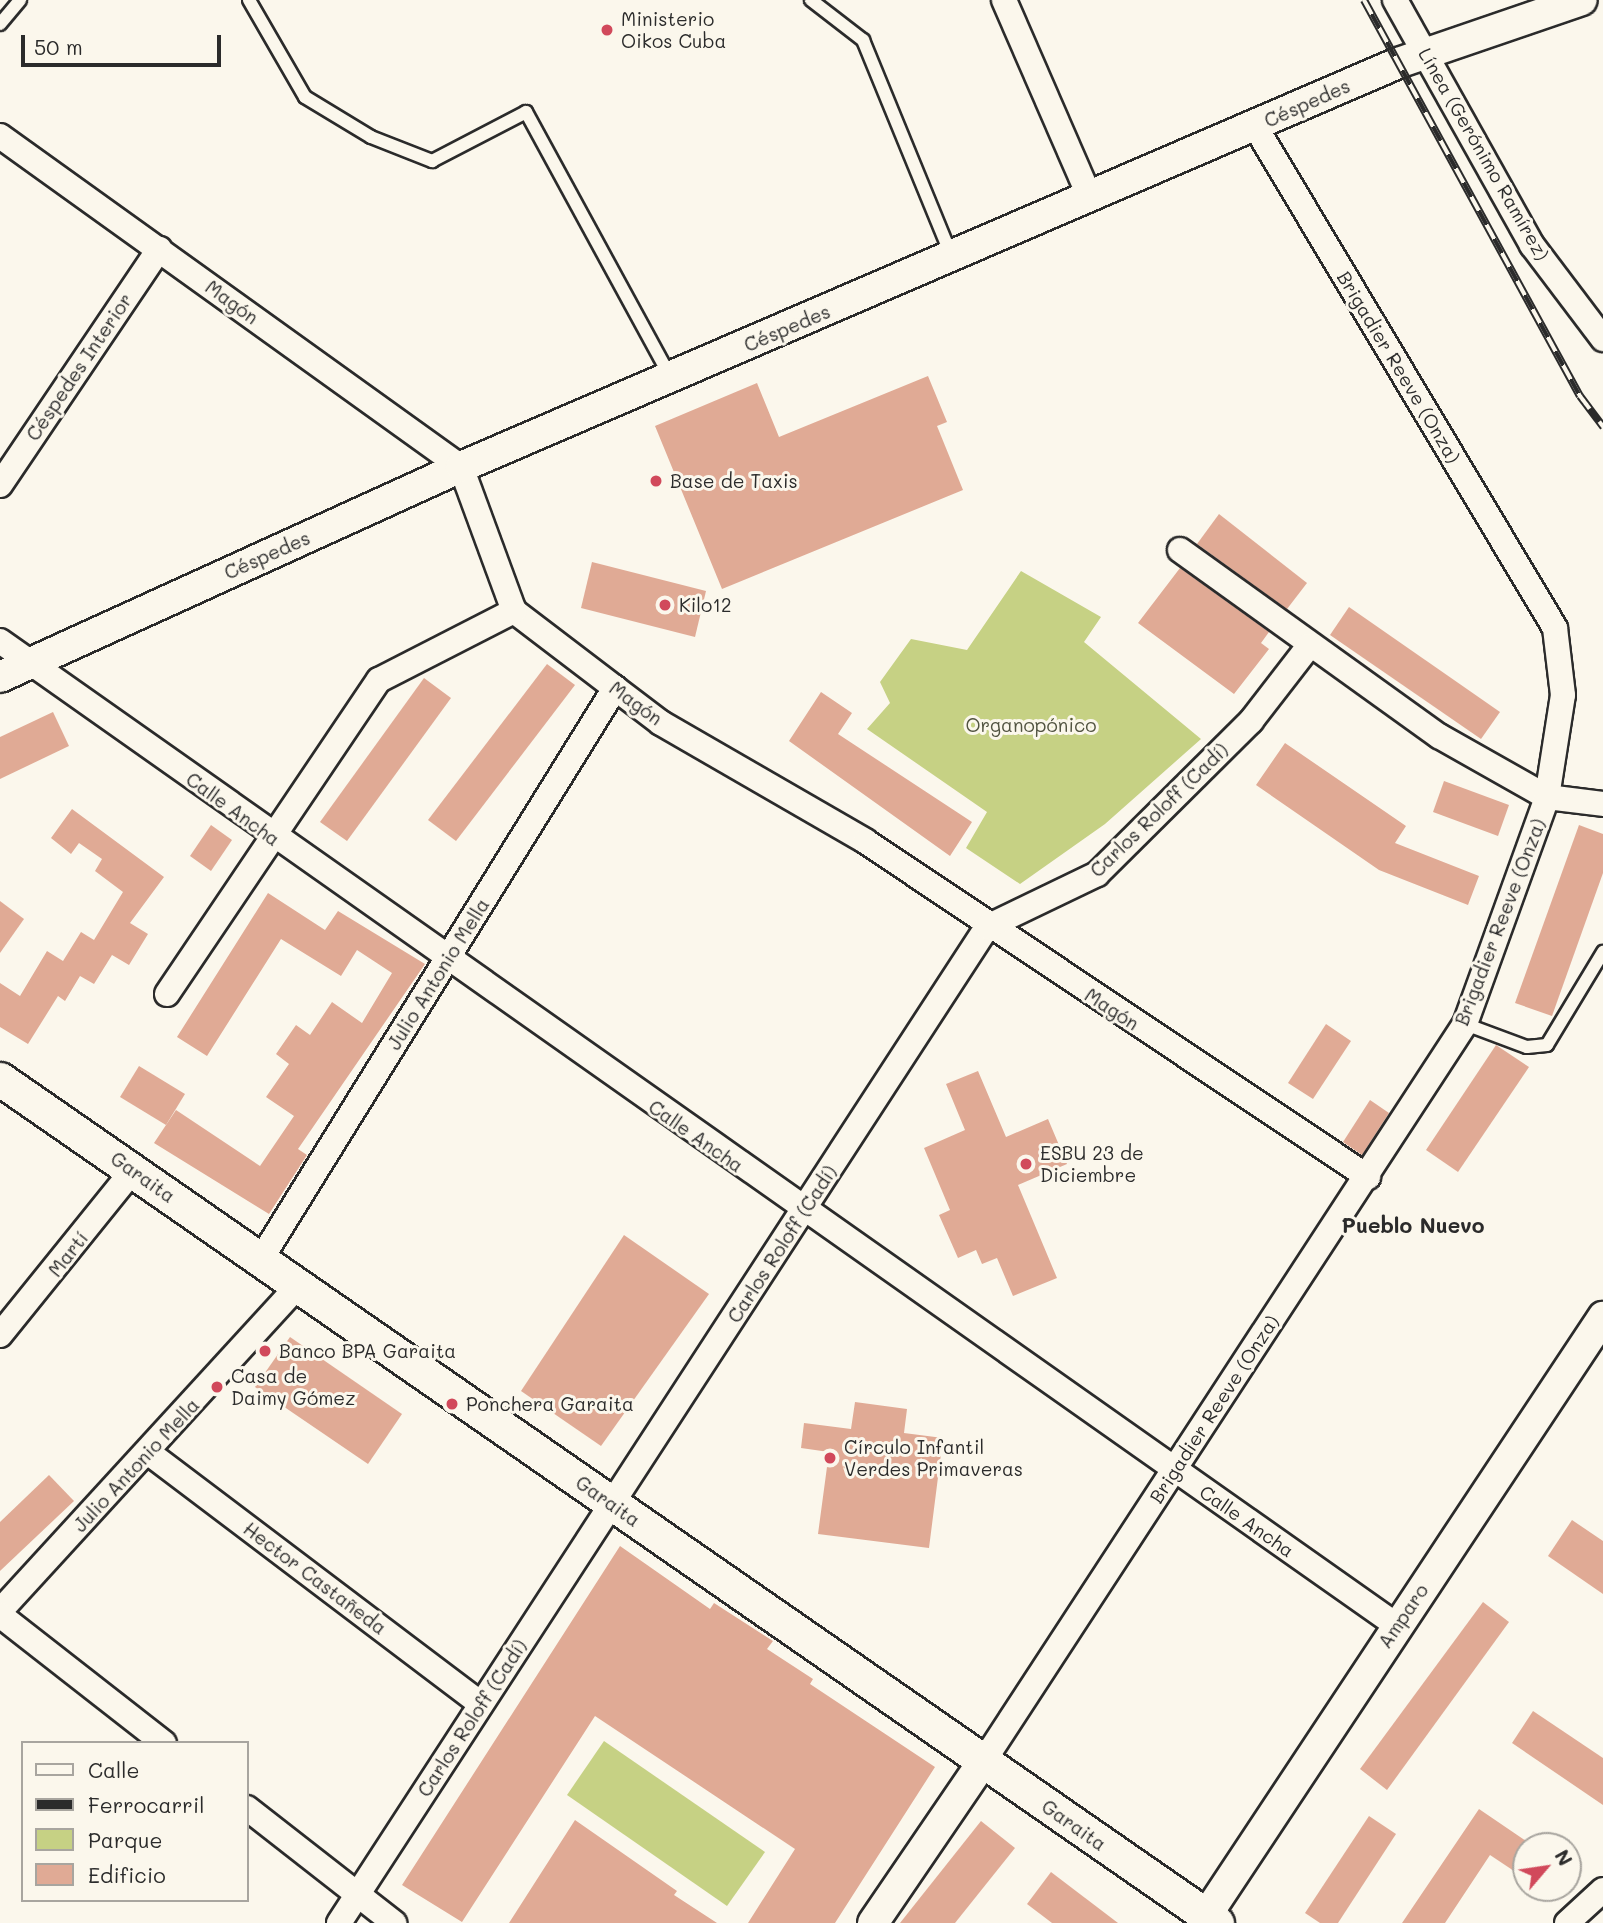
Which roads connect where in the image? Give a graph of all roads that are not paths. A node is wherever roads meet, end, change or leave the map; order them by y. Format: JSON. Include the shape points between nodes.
{"nodes":[{"id":1,"x":20,"y":0,"type":"edge"},
{"id":2,"x":249,"y":0,"type":"edge"},
{"id":3,"x":811,"y":0,"type":"edge"},
{"id":4,"x":1004,"y":0,"type":"edge"},
{"id":5,"x":1395,"y":0,"type":"edge"},
{"id":6,"x":1582,"y":0,"type":"edge"},
{"id":7,"x":1523,"y":8,"type":"edge"},
{"id":8,"x":0,"y":24,"type":"edge"},
{"id":9,"x":1427,"y":54,"type":"junction"},
{"id":10,"x":1255,"y":126,"type":"junction"},
{"id":11,"x":0,"y":136,"type":"edge"},
{"id":12,"x":1090,"y":198,"type":"junction"},
{"id":13,"x":159,"y":249,"type":"junction"},
{"id":14,"x":952,"y":257,"type":"junction"},
{"id":15,"x":1603,"y":339,"type":"edge"},
{"id":16,"x":670,"y":378,"type":"junction"},
{"id":17,"x":461,"y":467,"type":"junction"},
{"id":18,"x":0,"y":485,"type":"edge"},
{"id":19,"x":1180,"y":550,"type":"dead end"},
{"id":20,"x":514,"y":611,"type":"junction"},
{"id":21,"x":0,"y":641,"type":"edge"},
{"id":22,"x":1309,"y":646,"type":"junction"},
{"id":23,"x":29,"y":662,"type":"junction"},
{"id":24,"x":0,"y":677,"type":"edge"},
{"id":25,"x":615,"y":688,"type":"junction"},
{"id":26,"x":1547,"y":797,"type":"junction"},
{"id":27,"x":1603,"y":804,"type":"edge"},
{"id":28,"x":269,"y":836,"type":"junction"},
{"id":29,"x":987,"y":927,"type":"junction"},
{"id":30,"x":1603,"y":952,"type":"edge"},
{"id":31,"x":447,"y":960,"type":"junction"},
{"id":32,"x":167,"y":994,"type":"dead end"},
{"id":33,"x":1465,"y":1024,"type":"junction"},
{"id":34,"x":0,"y":1079,"type":"edge"},
{"id":35,"x":133,"y":1170,"type":"junction"},
{"id":36,"x":1368,"y":1177,"type":"junction"},
{"id":37,"x":804,"y":1212,"type":"junction"},
{"id":38,"x":261,"y":1259,"type":"junction"},
{"id":39,"x":298,"y":1286,"type":"junction"},
{"id":40,"x":1603,"y":1317,"type":"edge"},
{"id":41,"x":0,"y":1335,"type":"edge"},
{"id":42,"x":149,"y":1453,"type":"junction"},
{"id":43,"x":1174,"y":1470,"type":"junction"},
{"id":44,"x":611,"y":1503,"type":"junction"},
{"id":45,"x":0,"y":1613,"type":"edge"},
{"id":46,"x":1396,"y":1625,"type":"junction"},
{"id":47,"x":481,"y":1704,"type":"junction"},
{"id":48,"x":161,"y":1741,"type":"edge"},
{"id":49,"x":983,"y":1762,"type":"junction"},
{"id":50,"x":248,"y":1809,"type":"edge"},
{"id":51,"x":1603,"y":1890,"type":"edge"},
{"id":52,"x":357,"y":1894,"type":"junction"},
{"id":53,"x":1211,"y":1920,"type":"edge"},
{"id":54,"x":339,"y":1923,"type":"edge"},
{"id":55,"x":394,"y":1923,"type":"edge"},
{"id":56,"x":873,"y":1923,"type":"edge"},
{"id":57,"x":1567,"y":1923,"type":"edge"}],
"edges":[{"from":1,"to":8,"type":"lane"},
{"from":2,"to":16,"type":"lane","via":[[305,97],[371,137],[432,161],[526,112]]},
{"from":3,"to":14,"type":"lane","via":[[863,40]]},
{"from":4,"to":12,"type":"street"},
{"from":5,"to":9,"type":"street","name":"Línea (Gerónimo Ramírez)"},
{"from":6,"to":7,"type":"street","name":"Céspedes"},
{"from":7,"to":9,"type":"street","name":"Céspedes"},
{"from":9,"to":10,"type":"street","name":"Céspedes"},
{"from":9,"to":15,"type":"street","name":"Línea (Gerónimo Ramírez)","via":[[1532,245]]},
{"from":10,"to":12,"type":"street","name":"Céspedes"},
{"from":10,"to":26,"type":"street","name":"Brigadier Reeve (Onza)","via":[[1555,628],[1563,695]]},
{"from":11,"to":13,"type":"street","name":"Magón"},
{"from":12,"to":14,"type":"street","name":"Céspedes"},
{"from":13,"to":17,"type":"street","name":"Magón"},
{"from":13,"to":18,"type":"street","name":"Céspedes Interior"},
{"from":14,"to":16,"type":"street","name":"Céspedes"},
{"from":16,"to":17,"type":"street","name":"Céspedes"},
{"from":17,"to":20,"type":"street"},
{"from":17,"to":23,"type":"street","name":"Céspedes"},
{"from":19,"to":22,"type":"street"},
{"from":20,"to":25,"type":"street","name":"Magón"},
{"from":20,"to":28,"type":"street","via":[[379,680]]},
{"from":21,"to":23,"type":"street","name":"Calle Ancha"},
{"from":22,"to":26,"type":"street","via":[[1439,736]]},
{"from":22,"to":29,"type":"street","name":"Carlos Roloff (Cadí)","via":[[1251,721],[1097,874]]},
{"from":23,"to":24,"type":"street","name":"Céspedes"},
{"from":23,"to":28,"type":"street","name":"Calle Ancha"},
{"from":25,"to":29,"type":"street","name":"Magón","via":[[662,723],[865,841]]},
{"from":25,"to":31,"type":"street","name":"Julio Antonio Mella"},
{"from":26,"to":27,"type":"street"},
{"from":26,"to":33,"type":"street","name":"Brigadier Reeve (Onza)"},
{"from":28,"to":31,"type":"street","name":"Calle Ancha"},
{"from":28,"to":32,"type":"street"},
{"from":29,"to":36,"type":"street","name":"Magón"},
{"from":29,"to":37,"type":"street","name":"Carlos Roloff (Cadí)"},
{"from":30,"to":33,"type":"lane","via":[[1547,1045],[1527,1048]]},
{"from":31,"to":37,"type":"street","name":"Calle Ancha"},
{"from":31,"to":38,"type":"street","name":"Julio Antonio Mella"},
{"from":33,"to":36,"type":"street","name":"Brigadier Reeve (Onza)"},
{"from":34,"to":35,"type":"main road","name":"Garaita"},
{"from":35,"to":38,"type":"main road","name":"Garaita"},
{"from":35,"to":41,"type":"street","name":"Martí"},
{"from":36,"to":43,"type":"street","name":"Brigadier Reeve (Onza)"},
{"from":37,"to":43,"type":"street","name":"Calle Ancha"},
{"from":37,"to":44,"type":"street","name":"Carlos Roloff (Cadí)"},
{"from":38,"to":39,"type":"main road","name":"Garaita"},
{"from":39,"to":42,"type":"street","name":"Julio Antonio Mella"},
{"from":39,"to":44,"type":"main road","name":"Garaita"},
{"from":40,"to":46,"type":"street","name":"Amparo"},
{"from":42,"to":45,"type":"street","name":"Julio Antonio Mella"},
{"from":42,"to":47,"type":"street","name":"Hector Castañeda"},
{"from":43,"to":46,"type":"street","name":"Calle Ancha"},
{"from":43,"to":49,"type":"street","name":"Brigadier Reeve (Onza)"},
{"from":44,"to":47,"type":"street","name":"Carlos Roloff (Cadí)"},
{"from":44,"to":49,"type":"main road","name":"Garaita"},
{"from":45,"to":48,"type":"street"},
{"from":46,"to":53,"type":"street","name":"Amparo"},
{"from":47,"to":52,"type":"street","name":"Carlos Roloff (Cadí)"},
{"from":49,"to":53,"type":"main road","name":"Garaita"},
{"from":49,"to":56,"type":"street","name":"Brigadier Reeve (Onza)"},
{"from":50,"to":52,"type":"street"},
{"from":51,"to":57,"type":"street"},
{"from":52,"to":54,"type":"street","name":"Carlos Roloff (Cadí)"},
{"from":52,"to":55,"type":"street"}]}
